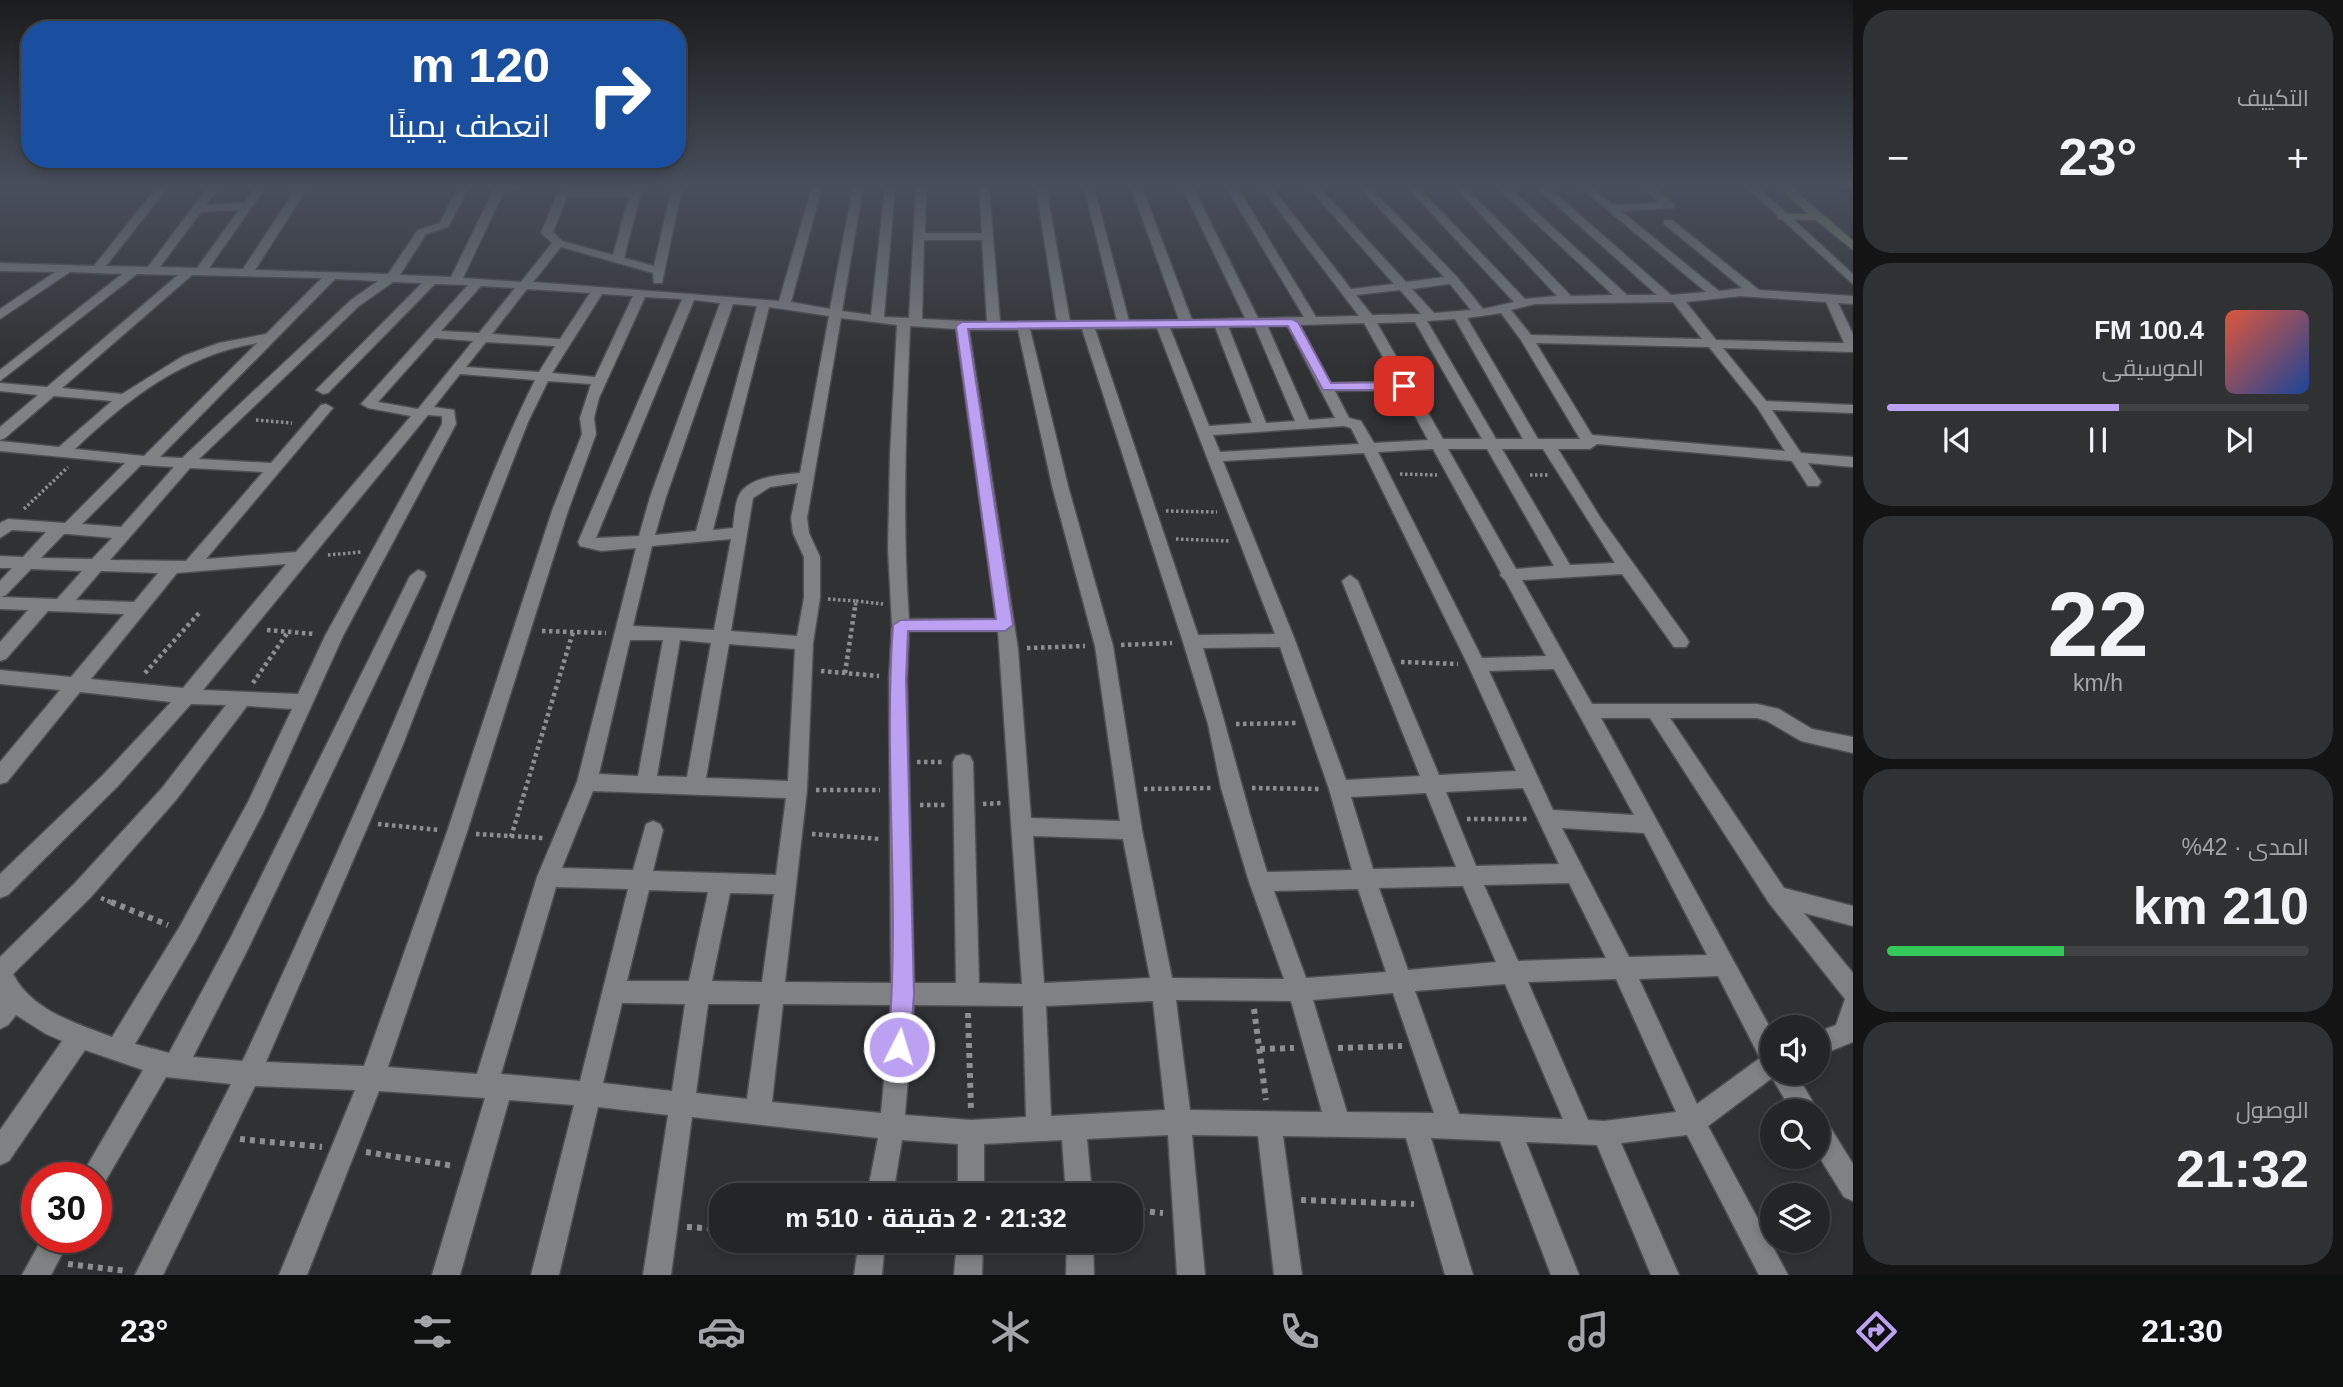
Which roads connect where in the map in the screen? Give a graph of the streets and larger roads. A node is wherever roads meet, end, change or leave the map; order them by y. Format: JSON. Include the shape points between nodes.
{"nodes":[{"id":1,"x":115,"y":246,"type":"edge"},
{"id":2,"x":170,"y":246,"type":"edge"},
{"id":3,"x":215,"y":246,"type":"edge"},
{"id":4,"x":264,"y":246,"type":"edge"},
{"id":5,"x":412,"y":246,"type":"edge"},
{"id":6,"x":472,"y":246,"type":"edge"},
{"id":7,"x":555,"y":246,"type":"edge"},
{"id":8,"x":572,"y":246,"type":"edge"},
{"id":9,"x":621,"y":246,"type":"edge"},
{"id":10,"x":664,"y":246,"type":"edge"},
{"id":11,"x":800,"y":246,"type":"edge"},
{"id":12,"x":848,"y":246,"type":"edge"},
{"id":13,"x":884,"y":246,"type":"edge"},
{"id":14,"x":918,"y":246,"type":"edge"},
{"id":15,"x":990,"y":246,"type":"edge"},
{"id":16,"x":1051,"y":246,"type":"edge"},
{"id":17,"x":1104,"y":246,"type":"edge"},
{"id":18,"x":1158,"y":246,"type":"edge"},
{"id":19,"x":1217,"y":246,"type":"edge"},
{"id":20,"x":1267,"y":246,"type":"edge"},
{"id":21,"x":1311,"y":246,"type":"edge"},
{"id":22,"x":1367,"y":246,"type":"edge"},
{"id":23,"x":1421,"y":246,"type":"edge"},
{"id":24,"x":1468,"y":246,"type":"edge"},
{"id":25,"x":1517,"y":246,"type":"edge"},
{"id":26,"x":1567,"y":246,"type":"edge"},
{"id":27,"x":1611,"y":246,"type":"edge"},
{"id":28,"x":1657,"y":246,"type":"edge"},
{"id":29,"x":1698,"y":246,"type":"edge"},
{"id":30,"x":1816,"y":246,"type":"edge"},
{"id":31,"x":618,"y":258,"type":"junction"},
{"id":32,"x":0,"y":267,"type":"edge"},
{"id":33,"x":70,"y":267,"type":"junction"},
{"id":34,"x":98,"y":268,"type":"junction"},
{"id":35,"x":136,"y":269,"type":"junction"},
{"id":36,"x":152,"y":270,"type":"junction"},
{"id":37,"x":195,"y":271,"type":"junction"},
{"id":38,"x":660,"y":271,"type":"junction"},
{"id":39,"x":247,"y":272,"type":"junction"},
{"id":40,"x":332,"y":275,"type":"junction"},
{"id":41,"x":392,"y":277,"type":"junction"},
{"id":42,"x":432,"y":279,"type":"junction"},
{"id":43,"x":1453,"y":280,"type":"junction"},
{"id":44,"x":1853,"y":280,"type":"edge"},
{"id":45,"x":455,"y":281,"type":"junction"},
{"id":46,"x":478,"y":282,"type":"junction"},
{"id":47,"x":524,"y":285,"type":"junction"},
{"id":48,"x":1404,"y":287,"type":"junction"},
{"id":49,"x":598,"y":290,"type":"junction"},
{"id":50,"x":1754,"y":292,"type":"junction"},
{"id":51,"x":648,"y":293,"type":"junction"},
{"id":52,"x":1346,"y":293,"type":"junction"},
{"id":53,"x":1717,"y":295,"type":"junction"},
{"id":54,"x":690,"y":296,"type":"junction"},
{"id":55,"x":1566,"y":298,"type":"junction"},
{"id":56,"x":1623,"y":298,"type":"junction"},
{"id":57,"x":1672,"y":298,"type":"junction"},
{"id":58,"x":1830,"y":298,"type":"junction"},
{"id":59,"x":728,"y":299,"type":"junction"},
{"id":60,"x":1853,"y":300,"type":"edge"},
{"id":61,"x":764,"y":303,"type":"junction"},
{"id":62,"x":1521,"y":303,"type":"junction"},
{"id":63,"x":784,"y":305,"type":"junction"},
{"id":64,"x":1504,"y":309,"type":"junction"},
{"id":65,"x":1480,"y":313,"type":"junction"},
{"id":66,"x":836,"y":314,"type":"junction"},
{"id":67,"x":0,"y":315,"type":"edge"},
{"id":68,"x":1460,"y":316,"type":"junction"},
{"id":69,"x":1425,"y":318,"type":"junction"},
{"id":70,"x":877,"y":320,"type":"junction"},
{"id":71,"x":1369,"y":320,"type":"junction"},
{"id":72,"x":1292,"y":322,"type":"junction"},
{"id":73,"x":1313,"y":322,"type":"junction"},
{"id":74,"x":909,"y":323,"type":"junction"},
{"id":75,"x":1220,"y":323,"type":"junction"},
{"id":76,"x":1256,"y":323,"type":"junction"},
{"id":77,"x":1064,"y":324,"type":"junction"},
{"id":78,"x":1162,"y":324,"type":"junction"},
{"id":79,"x":1187,"y":324,"type":"junction"},
{"id":80,"x":1023,"y":325,"type":"junction"},
{"id":81,"x":1087,"y":325,"type":"junction"},
{"id":82,"x":962,"y":326,"type":"junction"},
{"id":83,"x":994,"y":326,"type":"junction"},
{"id":84,"x":1124,"y":326,"type":"junction"},
{"id":85,"x":432,"y":334,"type":"junction"},
{"id":86,"x":271,"y":337,"type":"junction"},
{"id":87,"x":483,"y":337,"type":"junction"},
{"id":88,"x":1527,"y":339,"type":"junction"},
{"id":89,"x":564,"y":343,"type":"junction"},
{"id":90,"x":1715,"y":345,"type":"junction"},
{"id":91,"x":1853,"y":347,"type":"edge"},
{"id":92,"x":456,"y":370,"type":"junction"},
{"id":93,"x":0,"y":377,"type":"edge"},
{"id":94,"x":543,"y":378,"type":"junction"},
{"id":95,"x":600,"y":381,"type":"junction"},
{"id":96,"x":1404,"y":386,"type":"junction"},
{"id":97,"x":0,"y":387,"type":"edge"},
{"id":98,"x":1327,"y":387,"type":"junction"},
{"id":99,"x":323,"y":390,"type":"dead end"},
{"id":100,"x":52,"y":392,"type":"junction"},
{"id":101,"x":125,"y":398,"type":"junction"},
{"id":102,"x":1762,"y":405,"type":"junction"},
{"id":103,"x":326,"y":408,"type":"dead end"},
{"id":104,"x":1853,"y":409,"type":"edge"},
{"id":105,"x":423,"y":412,"type":"junction"},
{"id":106,"x":1343,"y":422,"type":"junction"},
{"id":107,"x":1304,"y":425,"type":"junction"},
{"id":108,"x":1261,"y":427,"type":"junction"},
{"id":109,"x":1205,"y":431,"type":"junction"},
{"id":110,"x":0,"y":435,"type":"edge"},
{"id":111,"x":1590,"y":439,"type":"junction"},
{"id":112,"x":1489,"y":443,"type":"junction"},
{"id":113,"x":1436,"y":444,"type":"junction"},
{"id":114,"x":1541,"y":444,"type":"junction"},
{"id":115,"x":0,"y":446,"type":"edge"},
{"id":116,"x":1369,"y":448,"type":"junction"},
{"id":117,"x":63,"y":452,"type":"junction"},
{"id":118,"x":1215,"y":457,"type":"junction"},
{"id":119,"x":1797,"y":457,"type":"junction"},
{"id":120,"x":142,"y":460,"type":"junction"},
{"id":121,"x":1853,"y":461,"type":"edge"},
{"id":122,"x":186,"y":463,"type":"junction"},
{"id":123,"x":275,"y":468,"type":"junction"},
{"id":124,"x":805,"y":477,"type":"junction"},
{"id":125,"x":1813,"y":482,"type":"dead end"},
{"id":126,"x":4,"y":528,"type":"edge"},
{"id":127,"x":64,"y":529,"type":"junction"},
{"id":128,"x":122,"y":533,"type":"junction"},
{"id":129,"x":739,"y":533,"type":"junction"},
{"id":130,"x":704,"y":536,"type":"junction"},
{"id":131,"x":645,"y":542,"type":"junction"},
{"id":132,"x":300,"y":557,"type":"junction"},
{"id":133,"x":0,"y":562,"type":"edge"},
{"id":134,"x":26,"y":562,"type":"junction"},
{"id":135,"x":96,"y":564,"type":"junction"},
{"id":136,"x":192,"y":565,"type":"junction"},
{"id":137,"x":172,"y":568,"type":"junction"},
{"id":138,"x":1627,"y":568,"type":"junction"},
{"id":139,"x":1564,"y":571,"type":"junction"},
{"id":140,"x":1508,"y":575,"type":"junction"},
{"id":141,"x":418,"y":576,"type":"dead end"},
{"id":142,"x":1350,"y":581,"type":"dead end"},
{"id":143,"x":0,"y":591,"type":"edge"},
{"id":144,"x":0,"y":603,"type":"edge"},
{"id":145,"x":52,"y":605,"type":"junction"},
{"id":146,"x":136,"y":608,"type":"junction"},
{"id":147,"x":901,"y":625,"type":"junction"},
{"id":148,"x":1005,"y":625,"type":"junction"},
{"id":149,"x":622,"y":633,"type":"junction"},
{"id":150,"x":673,"y":633,"type":"junction"},
{"id":151,"x":723,"y":637,"type":"junction"},
{"id":152,"x":1286,"y":640,"type":"junction"},
{"id":153,"x":1192,"y":642,"type":"junction"},
{"id":154,"x":1680,"y":642,"type":"dead end"},
{"id":155,"x":804,"y":643,"type":"junction"},
{"id":156,"x":0,"y":654,"type":"edge"},
{"id":157,"x":1557,"y":662,"type":"junction"},
{"id":158,"x":1477,"y":665,"type":"junction"},
{"id":159,"x":0,"y":677,"type":"edge"},
{"id":160,"x":77,"y":683,"type":"junction"},
{"id":161,"x":187,"y":696,"type":"junction"},
{"id":162,"x":241,"y":700,"type":"junction"},
{"id":163,"x":304,"y":702,"type":"junction"},
{"id":164,"x":1585,"y":711,"type":"junction"},
{"id":165,"x":1656,"y":712,"type":"junction"},
{"id":166,"x":1853,"y":745,"type":"edge"},
{"id":167,"x":964,"y":762,"type":"road end"},
{"id":168,"x":0,"y":776,"type":"edge"},
{"id":169,"x":1530,"y":779,"type":"junction"},
{"id":170,"x":587,"y":782,"type":"junction"},
{"id":171,"x":646,"y":783,"type":"junction"},
{"id":172,"x":695,"y":785,"type":"junction"},
{"id":173,"x":1432,"y":785,"type":"junction"},
{"id":174,"x":1339,"y":789,"type":"junction"},
{"id":175,"x":797,"y":790,"type":"junction"},
{"id":176,"x":1547,"y":818,"type":"junction"},
{"id":177,"x":1650,"y":825,"type":"junction"},
{"id":178,"x":1022,"y":827,"type":"junction"},
{"id":179,"x":653,"y":830,"type":"dead end"},
{"id":180,"x":1132,"y":830,"type":"junction"},
{"id":181,"x":1576,"y":873,"type":"junction"},
{"id":182,"x":1469,"y":874,"type":"junction"},
{"id":183,"x":548,"y":877,"type":"junction"},
{"id":184,"x":1365,"y":879,"type":"junction"},
{"id":185,"x":641,"y":881,"type":"junction"},
{"id":186,"x":1260,"y":882,"type":"junction"},
{"id":187,"x":721,"y":883,"type":"junction"},
{"id":188,"x":784,"y":885,"type":"junction"},
{"id":189,"x":0,"y":888,"type":"edge"},
{"id":190,"x":1777,"y":896,"type":"junction"},
{"id":191,"x":1853,"y":916,"type":"edge"},
{"id":192,"x":1722,"y":965,"type":"junction"},
{"id":193,"x":1622,"y":967,"type":"junction"},
{"id":194,"x":0,"y":972,"type":"edge"},
{"id":195,"x":1512,"y":972,"type":"junction"},
{"id":196,"x":1401,"y":982,"type":"junction"},
{"id":197,"x":1163,"y":989,"type":"junction"},
{"id":198,"x":1299,"y":990,"type":"junction"},
{"id":199,"x":1853,"y":991,"type":"edge"},
{"id":200,"x":613,"y":992,"type":"junction"},
{"id":201,"x":698,"y":992,"type":"junction"},
{"id":202,"x":771,"y":992,"type":"junction"},
{"id":203,"x":903,"y":994,"type":"junction"},
{"id":204,"x":968,"y":995,"type":"junction"},
{"id":205,"x":1034,"y":995,"type":"junction"},
{"id":206,"x":1853,"y":1007,"type":"edge"},
{"id":207,"x":7,"y":1009,"type":"edge"},
{"id":208,"x":1760,"y":1034,"type":"edge"},
{"id":209,"x":1849,"y":1035,"type":"edge"},
{"id":210,"x":80,"y":1036,"type":"junction"},
{"id":211,"x":1830,"y":1041,"type":"edge"},
{"id":212,"x":117,"y":1051,"type":"junction"},
{"id":213,"x":168,"y":1065,"type":"junction"},
{"id":214,"x":1760,"y":1073,"type":"edge"},
{"id":215,"x":251,"y":1074,"type":"junction"},
{"id":216,"x":372,"y":1078,"type":"junction"},
{"id":217,"x":493,"y":1086,"type":"junction"},
{"id":218,"x":590,"y":1094,"type":"junction"},
{"id":219,"x":682,"y":1106,"type":"junction"},
{"id":220,"x":758,"y":1112,"type":"junction"},
{"id":221,"x":1179,"y":1122,"type":"junction"},
{"id":222,"x":1693,"y":1122,"type":"junction"},
{"id":223,"x":1269,"y":1124,"type":"junction"},
{"id":224,"x":1338,"y":1125,"type":"junction"},
{"id":225,"x":1415,"y":1125,"type":"junction"},
{"id":226,"x":1451,"y":1126,"type":"junction"},
{"id":227,"x":892,"y":1127,"type":"junction"},
{"id":228,"x":1074,"y":1128,"type":"junction"},
{"id":229,"x":1508,"y":1128,"type":"junction"},
{"id":230,"x":1039,"y":1129,"type":"junction"},
{"id":231,"x":971,"y":1132,"type":"junction"},
{"id":232,"x":1592,"y":1133,"type":"junction"},
{"id":233,"x":1830,"y":1145,"type":"edge"},
{"id":234,"x":0,"y":1152,"type":"edge"},
{"id":235,"x":104,"y":1162,"type":"edge"},
{"id":236,"x":1845,"y":1162,"type":"edge"},
{"id":237,"x":882,"y":1183,"type":"edge"},
{"id":238,"x":971,"y":1183,"type":"edge"},
{"id":239,"x":1078,"y":1183,"type":"edge"},
{"id":240,"x":1853,"y":1188,"type":"edge"},
{"id":241,"x":871,"y":1253,"type":"edge"},
{"id":242,"x":969,"y":1253,"type":"edge"},
{"id":243,"x":1080,"y":1253,"type":"edge"},
{"id":244,"x":150,"y":1275,"type":"edge"},
{"id":245,"x":293,"y":1275,"type":"edge"},
{"id":246,"x":446,"y":1275,"type":"edge"},
{"id":247,"x":545,"y":1275,"type":"edge"},
{"id":248,"x":657,"y":1275,"type":"edge"},
{"id":249,"x":868,"y":1275,"type":"edge"},
{"id":250,"x":968,"y":1275,"type":"edge"},
{"id":251,"x":1080,"y":1275,"type":"edge"},
{"id":252,"x":1191,"y":1275,"type":"edge"},
{"id":253,"x":1288,"y":1275,"type":"edge"},
{"id":254,"x":1459,"y":1275,"type":"edge"},
{"id":255,"x":1565,"y":1275,"type":"edge"},
{"id":256,"x":1665,"y":1275,"type":"edge"},
{"id":257,"x":1774,"y":1275,"type":"edge"}],
"edges":[{"from":1,"to":34,"type":"street"},
{"from":2,"to":36,"type":"street"},
{"from":3,"to":37,"type":"street"},
{"from":4,"to":39,"type":"street"},
{"from":5,"to":41,"type":"street"},
{"from":6,"to":45,"type":"street"},
{"from":7,"to":47,"type":"street"},
{"from":8,"to":31,"type":"street"},
{"from":9,"to":31,"type":"street"},
{"from":10,"to":38,"type":"street"},
{"from":11,"to":63,"type":"street"},
{"from":12,"to":66,"type":"street"},
{"from":13,"to":70,"type":"street"},
{"from":14,"to":74,"type":"street"},
{"from":15,"to":83,"type":"street"},
{"from":16,"to":77,"type":"street"},
{"from":17,"to":84,"type":"street"},
{"from":18,"to":79,"type":"street"},
{"from":19,"to":76,"type":"street"},
{"from":20,"to":73,"type":"street"},
{"from":21,"to":52,"type":"street"},
{"from":22,"to":48,"type":"street"},
{"from":23,"to":43,"type":"street"},
{"from":24,"to":62,"type":"street"},
{"from":25,"to":55,"type":"street"},
{"from":26,"to":56,"type":"street"},
{"from":27,"to":57,"type":"street"},
{"from":28,"to":53,"type":"street"},
{"from":29,"to":50,"type":"street"},
{"from":30,"to":44,"type":"street"},
{"from":31,"to":38,"type":"street"},
{"from":32,"to":33,"type":"street"},
{"from":33,"to":34,"type":"street"},
{"from":33,"to":67,"type":"street"},
{"from":34,"to":35,"type":"street"},
{"from":35,"to":36,"type":"street"},
{"from":35,"to":93,"type":"street"},
{"from":36,"to":37,"type":"street"},
{"from":37,"to":39,"type":"street"},
{"from":37,"to":100,"type":"street"},
{"from":38,"to":51,"type":"street"},
{"from":39,"to":40,"type":"street"},
{"from":40,"to":41,"type":"street"},
{"from":40,"to":86,"type":"street"},
{"from":41,"to":42,"type":"street"},
{"from":41,"to":122,"type":"street","via":[[355,303]]},
{"from":42,"to":45,"type":"street"},
{"from":42,"to":99,"type":"street"},
{"from":43,"to":48,"type":"street"},
{"from":43,"to":65,"type":"street"},
{"from":45,"to":46,"type":"street"},
{"from":46,"to":47,"type":"street"},
{"from":46,"to":85,"type":"street"},
{"from":47,"to":49,"type":"street"},
{"from":47,"to":87,"type":"street"},
{"from":48,"to":52,"type":"street"},
{"from":48,"to":69,"type":"street"},
{"from":49,"to":51,"type":"street"},
{"from":49,"to":89,"type":"street"},
{"from":50,"to":53,"type":"street"},
{"from":50,"to":58,"type":"street"},
{"from":51,"to":54,"type":"street"},
{"from":51,"to":95,"type":"street"},
{"from":52,"to":71,"type":"street"},
{"from":53,"to":57,"type":"street"},
{"from":54,"to":59,"type":"street"},
{"from":54,"to":131,"type":"street","via":[[586,542]]},
{"from":55,"to":56,"type":"street"},
{"from":55,"to":62,"type":"street"},
{"from":56,"to":57,"type":"street"},
{"from":57,"to":90,"type":"street"},
{"from":58,"to":60,"type":"street"},
{"from":58,"to":91,"type":"street"},
{"from":59,"to":61,"type":"street"},
{"from":59,"to":131,"type":"street"},
{"from":61,"to":63,"type":"street"},
{"from":61,"to":130,"type":"street"},
{"from":62,"to":64,"type":"street"},
{"from":63,"to":66,"type":"street"},
{"from":64,"to":65,"type":"street"},
{"from":64,"to":88,"type":"street"},
{"from":65,"to":68,"type":"street"},
{"from":66,"to":70,"type":"street"},
{"from":66,"to":124,"type":"street"},
{"from":68,"to":69,"type":"street"},
{"from":68,"to":114,"type":"street"},
{"from":69,"to":71,"type":"street"},
{"from":69,"to":112,"type":"street"},
{"from":70,"to":74,"type":"street"},
{"from":71,"to":73,"type":"street"},
{"from":71,"to":96,"type":"street"},
{"from":72,"to":73,"type":"street"},
{"from":72,"to":76,"type":"street"},
{"from":72,"to":98,"type":"street"},
{"from":74,"to":82,"type":"street"},
{"from":74,"to":147,"type":"street","via":[[897,456]]},
{"from":75,"to":76,"type":"street"},
{"from":75,"to":79,"type":"street"},
{"from":75,"to":108,"type":"street"},
{"from":76,"to":107,"type":"street"},
{"from":77,"to":80,"type":"street"},
{"from":77,"to":81,"type":"street"},
{"from":78,"to":79,"type":"street"},
{"from":78,"to":84,"type":"street"},
{"from":78,"to":109,"type":"street"},
{"from":80,"to":83,"type":"street"},
{"from":80,"to":180,"type":"street","via":[[1060,486],[1104,646]]},
{"from":81,"to":84,"type":"street"},
{"from":81,"to":153,"type":"street"},
{"from":82,"to":83,"type":"street"},
{"from":82,"to":148,"type":"street"},
{"from":85,"to":87,"type":"street"},
{"from":85,"to":105,"type":"street","via":[[368,404]]},
{"from":86,"to":101,"type":"street","via":[[206,351]]},
{"from":86,"to":120,"type":"street"},
{"from":87,"to":89,"type":"street"},
{"from":87,"to":92,"type":"street"},
{"from":88,"to":90,"type":"street"},
{"from":88,"to":111,"type":"street"},
{"from":89,"to":94,"type":"street"},
{"from":90,"to":91,"type":"street"},
{"from":90,"to":102,"type":"street"},
{"from":92,"to":94,"type":"street"},
{"from":92,"to":105,"type":"street"},
{"from":94,"to":95,"type":"street"},
{"from":94,"to":215,"type":"street","via":[[520,422],[363,822]]},
{"from":95,"to":216,"type":"street","via":[[587,418],[589,434]]},
{"from":96,"to":98,"type":"street"},
{"from":96,"to":113,"type":"street"},
{"from":97,"to":100,"type":"street"},
{"from":98,"to":106,"type":"street"},
{"from":100,"to":101,"type":"street"},
{"from":100,"to":110,"type":"street"},
{"from":101,"to":117,"type":"street"},
{"from":102,"to":104,"type":"street"},
{"from":102,"to":119,"type":"street"},
{"from":103,"to":123,"type":"street"},
{"from":105,"to":132,"type":"street"},
{"from":105,"to":163,"type":"street","via":[[449,413],[451,418],[334,636]]},
{"from":106,"to":107,"type":"street"},
{"from":106,"to":116,"type":"street","via":[[1356,424]]},
{"from":107,"to":108,"type":"street"},
{"from":108,"to":109,"type":"street"},
{"from":109,"to":118,"type":"street"},
{"from":111,"to":114,"type":"street","via":[[1590,444]]},
{"from":111,"to":119,"type":"street"},
{"from":112,"to":113,"type":"street"},
{"from":112,"to":114,"type":"street"},
{"from":112,"to":139,"type":"street"},
{"from":113,"to":116,"type":"street"},
{"from":113,"to":140,"type":"street"},
{"from":114,"to":138,"type":"street"},
{"from":115,"to":117,"type":"street"},
{"from":116,"to":118,"type":"street"},
{"from":116,"to":158,"type":"street"},
{"from":117,"to":120,"type":"street"},
{"from":118,"to":152,"type":"street"},
{"from":119,"to":121,"type":"street"},
{"from":119,"to":125,"type":"street"},
{"from":120,"to":122,"type":"street"},
{"from":120,"to":127,"type":"street"},
{"from":122,"to":123,"type":"street"},
{"from":122,"to":128,"type":"street"},
{"from":123,"to":136,"type":"street"},
{"from":124,"to":129,"type":"street","via":[[752,489]]},
{"from":124,"to":155,"type":"street","via":[[799,518],[812,556],[812,598]]},
{"from":126,"to":127,"type":"street"},
{"from":127,"to":128,"type":"street"},
{"from":127,"to":134,"type":"street"},
{"from":128,"to":135,"type":"street"},
{"from":129,"to":130,"type":"street"},
{"from":129,"to":151,"type":"street"},
{"from":130,"to":131,"type":"street"},
{"from":131,"to":149,"type":"street"},
{"from":132,"to":136,"type":"street"},
{"from":132,"to":161,"type":"street"},
{"from":133,"to":134,"type":"street"},
{"from":134,"to":135,"type":"street"},
{"from":134,"to":143,"type":"street"},
{"from":135,"to":137,"type":"street"},
{"from":135,"to":145,"type":"street"},
{"from":136,"to":137,"type":"street"},
{"from":137,"to":146,"type":"street"},
{"from":138,"to":139,"type":"street"},
{"from":138,"to":154,"type":"street"},
{"from":139,"to":140,"type":"street"},
{"from":140,"to":157,"type":"street"},
{"from":141,"to":213,"type":"street","via":[[240,942]]},
{"from":142,"to":173,"type":"street"},
{"from":144,"to":145,"type":"street"},
{"from":145,"to":146,"type":"street"},
{"from":145,"to":156,"type":"street"},
{"from":146,"to":160,"type":"street"},
{"from":147,"to":148,"type":"street"},
{"from":147,"to":203,"type":"street"},
{"from":148,"to":178,"type":"street"},
{"from":149,"to":150,"type":"street"},
{"from":149,"to":170,"type":"street"},
{"from":150,"to":151,"type":"street"},
{"from":150,"to":171,"type":"street"},
{"from":151,"to":155,"type":"street"},
{"from":151,"to":172,"type":"street"},
{"from":152,"to":153,"type":"street"},
{"from":152,"to":174,"type":"street"},
{"from":153,"to":186,"type":"street"},
{"from":155,"to":175,"type":"street"},
{"from":157,"to":158,"type":"street"},
{"from":157,"to":164,"type":"street"},
{"from":158,"to":169,"type":"street"},
{"from":159,"to":160,"type":"street"},
{"from":160,"to":161,"type":"street"},
{"from":160,"to":168,"type":"street"},
{"from":161,"to":162,"type":"street"},
{"from":161,"to":189,"type":"street","via":[[110,781]]},
{"from":162,"to":163,"type":"street"},
{"from":162,"to":194,"type":"street","via":[[169,794],[82,891]]},
{"from":163,"to":212,"type":"street","via":[[256,807]]},
{"from":164,"to":165,"type":"street"},
{"from":164,"to":177,"type":"street"},
{"from":165,"to":166,"type":"street","via":[[1758,711],[1772,714],[1808,736]]},
{"from":165,"to":190,"type":"street"},
{"from":167,"to":204,"type":"street"},
{"from":169,"to":173,"type":"street"},
{"from":169,"to":176,"type":"street"},
{"from":170,"to":171,"type":"street"},
{"from":170,"to":183,"type":"street"},
{"from":171,"to":172,"type":"street"},
{"from":172,"to":175,"type":"street"},
{"from":173,"to":174,"type":"street"},
{"from":173,"to":182,"type":"street"},
{"from":174,"to":184,"type":"street"},
{"from":175,"to":188,"type":"street"},
{"from":176,"to":177,"type":"street"},
{"from":176,"to":181,"type":"street"},
{"from":177,"to":192,"type":"street"},
{"from":178,"to":180,"type":"street"},
{"from":178,"to":205,"type":"street"},
{"from":179,"to":185,"type":"street"},
{"from":180,"to":197,"type":"street"},
{"from":181,"to":182,"type":"street"},
{"from":181,"to":193,"type":"street"},
{"from":182,"to":184,"type":"street"},
{"from":182,"to":195,"type":"street"},
{"from":183,"to":185,"type":"street"},
{"from":183,"to":217,"type":"street"},
{"from":184,"to":186,"type":"street"},
{"from":184,"to":196,"type":"street"},
{"from":185,"to":187,"type":"street"},
{"from":185,"to":200,"type":"street"},
{"from":186,"to":198,"type":"street"},
{"from":187,"to":188,"type":"street"},
{"from":187,"to":201,"type":"street"},
{"from":188,"to":202,"type":"street"},
{"from":190,"to":191,"type":"street"},
{"from":190,"to":199,"type":"street"},
{"from":192,"to":193,"type":"street"},
{"from":192,"to":208,"type":"street"},
{"from":193,"to":195,"type":"street"},
{"from":193,"to":222,"type":"street"},
{"from":194,"to":207,"type":"street"},
{"from":195,"to":196,"type":"street"},
{"from":195,"to":232,"type":"street"},
{"from":196,"to":198,"type":"street"},
{"from":196,"to":226,"type":"street"},
{"from":197,"to":198,"type":"street"},
{"from":197,"to":205,"type":"street"},
{"from":197,"to":221,"type":"street"},
{"from":198,"to":224,"type":"street"},
{"from":200,"to":201,"type":"street"},
{"from":200,"to":218,"type":"street"},
{"from":201,"to":202,"type":"street"},
{"from":201,"to":219,"type":"street"},
{"from":202,"to":203,"type":"street"},
{"from":202,"to":220,"type":"street"},
{"from":203,"to":204,"type":"street"},
{"from":203,"to":227,"type":"street"},
{"from":204,"to":205,"type":"street"},
{"from":205,"to":230,"type":"street"},
{"from":206,"to":209,"type":"street"},
{"from":207,"to":210,"type":"street"},
{"from":209,"to":211,"type":"street"},
{"from":210,"to":212,"type":"street"},
{"from":210,"to":234,"type":"street"},
{"from":212,"to":213,"type":"street"},
{"from":213,"to":215,"type":"street"},
{"from":213,"to":235,"type":"street"},
{"from":214,"to":222,"type":"street"},
{"from":215,"to":216,"type":"street"},
{"from":215,"to":244,"type":"street"},
{"from":216,"to":217,"type":"street"},
{"from":216,"to":245,"type":"street"},
{"from":217,"to":218,"type":"street"},
{"from":217,"to":246,"type":"street"},
{"from":218,"to":219,"type":"street"},
{"from":218,"to":247,"type":"street"},
{"from":219,"to":220,"type":"street"},
{"from":219,"to":248,"type":"street"},
{"from":220,"to":227,"type":"street"},
{"from":221,"to":223,"type":"street"},
{"from":221,"to":228,"type":"street"},
{"from":221,"to":252,"type":"street"},
{"from":222,"to":232,"type":"street"},
{"from":222,"to":257,"type":"street"},
{"from":223,"to":224,"type":"street"},
{"from":223,"to":253,"type":"street"},
{"from":224,"to":225,"type":"street"},
{"from":225,"to":226,"type":"street"},
{"from":225,"to":254,"type":"street"},
{"from":226,"to":229,"type":"street"},
{"from":227,"to":231,"type":"street"},
{"from":227,"to":237,"type":"street"},
{"from":228,"to":230,"type":"street"},
{"from":228,"to":239,"type":"street"},
{"from":229,"to":232,"type":"street"},
{"from":229,"to":255,"type":"street"},
{"from":230,"to":231,"type":"street"},
{"from":231,"to":238,"type":"street"},
{"from":232,"to":256,"type":"street"},
{"from":233,"to":236,"type":"street"},
{"from":236,"to":240,"type":"street"},
{"from":241,"to":249,"type":"street"},
{"from":242,"to":250,"type":"street"},
{"from":243,"to":251,"type":"street"}]}
